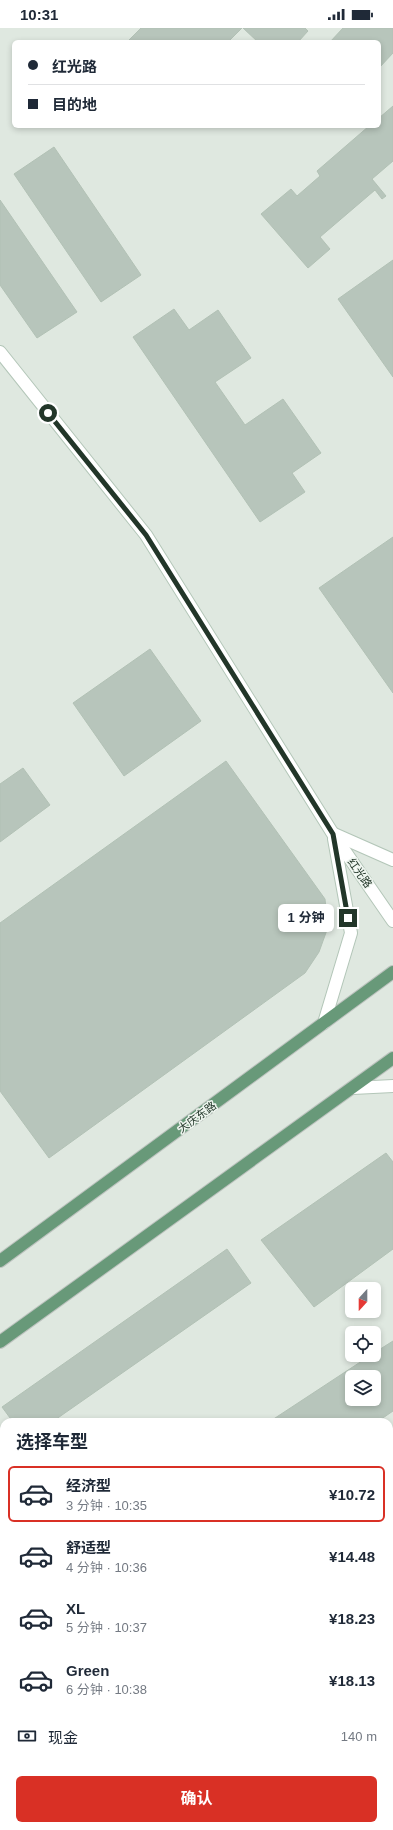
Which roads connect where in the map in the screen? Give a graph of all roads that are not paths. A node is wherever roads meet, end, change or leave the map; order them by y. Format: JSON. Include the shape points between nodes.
{"nodes":[{"id":1,"x":0,"y":352,"type":"edge"},
{"id":2,"x":333,"y":834,"type":"junction"},
{"id":3,"x":393,"y":860,"type":"edge"},
{"id":4,"x":393,"y":921,"type":"edge"},
{"id":5,"x":393,"y":972,"type":"edge"},
{"id":6,"x":324,"y":1023,"type":"junction"},
{"id":7,"x":393,"y":1058,"type":"edge"},
{"id":8,"x":393,"y":1086,"type":"edge"},
{"id":9,"x":353,"y":1088,"type":"junction"},
{"id":10,"x":0,"y":1261,"type":"edge"},
{"id":11,"x":0,"y":1342,"type":"edge"}],
"edges":[{"from":1,"to":2,"type":"street","name":"红光路","via":[[146,535]]},
{"from":2,"to":3,"type":"street"},
{"from":2,"to":4,"type":"street","name":"红光路"},
{"from":2,"to":6,"type":"street","via":[[351,933]]},
{"from":5,"to":6,"type":"main road","name":"大庆东路"},
{"from":6,"to":10,"type":"main road","name":"大庆东路"},
{"from":7,"to":9,"type":"main road"},
{"from":8,"to":9,"type":"street"},
{"from":9,"to":11,"type":"main road"}]}
